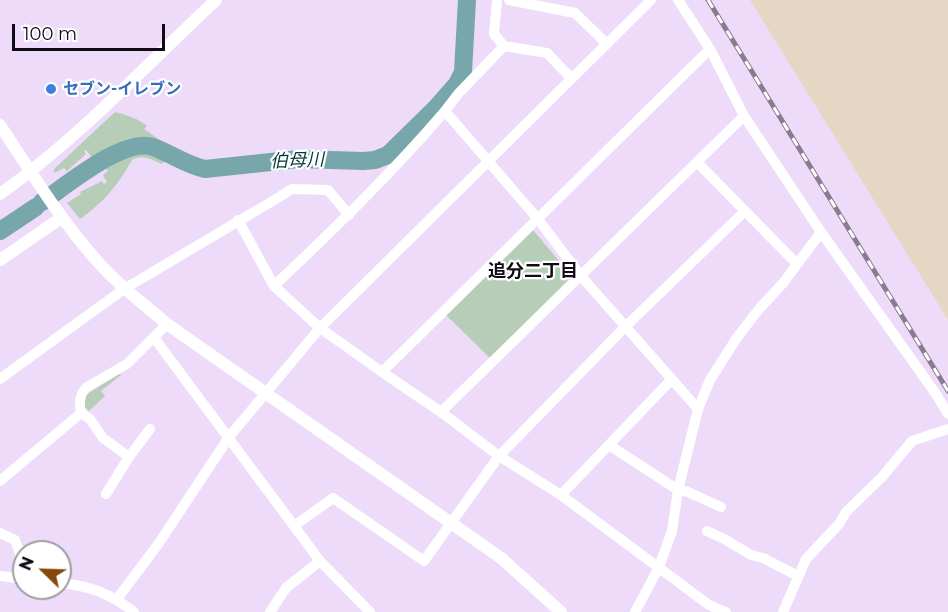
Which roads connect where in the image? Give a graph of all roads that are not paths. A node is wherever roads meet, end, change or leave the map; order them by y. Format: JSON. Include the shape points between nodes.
{"nodes":[{"id":1,"x":216,"y":0,"type":"edge"},
{"id":2,"x":497,"y":0,"type":"edge"},
{"id":3,"x":509,"y":0,"type":"edge"},
{"id":4,"x":651,"y":0,"type":"edge"},
{"id":5,"x":678,"y":0,"type":"edge"},
{"id":6,"x":606,"y":43,"type":"junction"},
{"id":7,"x":504,"y":46,"type":"junction"},
{"id":8,"x":710,"y":50,"type":"junction"},
{"id":9,"x":571,"y":78,"type":"junction"},
{"id":10,"x":445,"y":111,"type":"junction"},
{"id":11,"x":744,"y":116,"type":"junction"},
{"id":12,"x":0,"y":125,"type":"edge"},
{"id":13,"x":488,"y":161,"type":"junction"},
{"id":14,"x":697,"y":162,"type":"junction"},
{"id":15,"x":31,"y":172,"type":"junction"},
{"id":16,"x":0,"y":194,"type":"edge"},
{"id":17,"x":745,"y":211,"type":"junction"},
{"id":18,"x":59,"y":214,"type":"junction"},
{"id":19,"x":349,"y":215,"type":"junction"},
{"id":20,"x":537,"y":218,"type":"junction"},
{"id":21,"x":238,"y":220,"type":"junction"},
{"id":22,"x":821,"y":232,"type":"junction"},
{"id":23,"x":0,"y":260,"type":"edge"},
{"id":24,"x":796,"y":263,"type":"junction"},
{"id":25,"x":580,"y":276,"type":"junction"},
{"id":26,"x":274,"y":286,"type":"junction"},
{"id":27,"x":124,"y":288,"type":"junction"},
{"id":28,"x":167,"y":324,"type":"junction"},
{"id":29,"x":624,"y":327,"type":"junction"},
{"id":30,"x":320,"y":328,"type":"junction"},
{"id":31,"x":154,"y":339,"type":"junction"},
{"id":32,"x":382,"y":372,"type":"junction"},
{"id":33,"x":0,"y":379,"type":"edge"},
{"id":34,"x":671,"y":380,"type":"junction"},
{"id":35,"x":265,"y":394,"type":"junction"},
{"id":36,"x":698,"y":410,"type":"junction"},
{"id":37,"x":441,"y":412,"type":"junction"},
{"id":38,"x":81,"y":413,"type":"junction"},
{"id":39,"x":948,"y":414,"type":"edge"},
{"id":40,"x":150,"y":429,"type":"dead end"},
{"id":41,"x":948,"y":429,"type":"edge"},
{"id":42,"x":229,"y":437,"type":"junction"},
{"id":43,"x":609,"y":445,"type":"junction"},
{"id":44,"x":499,"y":456,"type":"junction"},
{"id":45,"x":129,"y":457,"type":"junction"},
{"id":46,"x":0,"y":481,"type":"edge"},
{"id":47,"x":678,"y":489,"type":"junction"},
{"id":48,"x":106,"y":494,"type":"dead end"},
{"id":49,"x":561,"y":495,"type":"junction"},
{"id":50,"x":721,"y":507,"type":"dead end"},
{"id":51,"x":451,"y":522,"type":"junction"},
{"id":52,"x":294,"y":526,"type":"junction"},
{"id":53,"x":707,"y":531,"type":"dead end"},
{"id":54,"x":0,"y":533,"type":"edge"},
{"id":55,"x":15,"y":540,"type":"edge"},
{"id":56,"x":320,"y":561,"type":"junction"},
{"id":57,"x":659,"y":567,"type":"junction"},
{"id":58,"x":798,"y":576,"type":"junction"},
{"id":59,"x":72,"y":584,"type":"edge"},
{"id":60,"x":117,"y":599,"type":"junction"},
{"id":61,"x":134,"y":612,"type":"edge"},
{"id":62,"x":270,"y":612,"type":"edge"},
{"id":63,"x":370,"y":612,"type":"edge"},
{"id":64,"x":561,"y":612,"type":"edge"},
{"id":65,"x":634,"y":612,"type":"edge"},
{"id":66,"x":726,"y":612,"type":"edge"},
{"id":67,"x":783,"y":612,"type":"edge"}],
"edges":[{"from":1,"to":15,"type":"street"},
{"from":2,"to":7,"type":"street","via":[[494,34]]},
{"from":3,"to":6,"type":"street","via":[[575,13]]},
{"from":4,"to":6,"type":"street"},
{"from":5,"to":8,"type":"street"},
{"from":6,"to":9,"type":"street"},
{"from":7,"to":9,"type":"street","via":[[547,53]]},
{"from":7,"to":10,"type":"street"},
{"from":8,"to":11,"type":"street"},
{"from":8,"to":20,"type":"street"},
{"from":9,"to":13,"type":"street"},
{"from":10,"to":13,"type":"street"},
{"from":10,"to":19,"type":"street"},
{"from":11,"to":14,"type":"street"},
{"from":11,"to":22,"type":"street"},
{"from":12,"to":15,"type":"street"},
{"from":13,"to":20,"type":"street"},
{"from":13,"to":30,"type":"street"},
{"from":14,"to":17,"type":"street"},
{"from":14,"to":25,"type":"street"},
{"from":15,"to":16,"type":"street"},
{"from":15,"to":18,"type":"street"},
{"from":17,"to":24,"type":"street"},
{"from":17,"to":29,"type":"street"},
{"from":18,"to":23,"type":"street"},
{"from":18,"to":27,"type":"street","via":[[97,262]]},
{"from":19,"to":21,"type":"street","via":[[328,190],[292,189]]},
{"from":19,"to":26,"type":"street"},
{"from":20,"to":25,"type":"street"},
{"from":20,"to":32,"type":"street"},
{"from":21,"to":26,"type":"street"},
{"from":21,"to":27,"type":"street"},
{"from":22,"to":24,"type":"street"},
{"from":22,"to":39,"type":"street"},
{"from":24,"to":36,"type":"street","via":[[736,339],[710,380]]},
{"from":25,"to":29,"type":"street"},
{"from":25,"to":37,"type":"street"},
{"from":26,"to":30,"type":"street"},
{"from":27,"to":28,"type":"street"},
{"from":27,"to":33,"type":"street"},
{"from":28,"to":31,"type":"street"},
{"from":28,"to":35,"type":"street"},
{"from":29,"to":34,"type":"street"},
{"from":29,"to":44,"type":"street"},
{"from":30,"to":32,"type":"street"},
{"from":30,"to":35,"type":"street"},
{"from":31,"to":38,"type":"street","via":[[127,364],[81,392]]},
{"from":31,"to":42,"type":"street"},
{"from":32,"to":37,"type":"street"},
{"from":34,"to":36,"type":"street"},
{"from":34,"to":43,"type":"street"},
{"from":35,"to":42,"type":"street"},
{"from":35,"to":51,"type":"street"},
{"from":36,"to":47,"type":"street"},
{"from":37,"to":44,"type":"street"},
{"from":38,"to":45,"type":"street","via":[[90,418],[103,438]]},
{"from":38,"to":46,"type":"street"},
{"from":40,"to":45,"type":"street"},
{"from":41,"to":58,"type":"street","via":[[912,441],[814,548]]},
{"from":42,"to":52,"type":"street"},
{"from":42,"to":60,"type":"street"},
{"from":43,"to":47,"type":"street"},
{"from":43,"to":49,"type":"street"},
{"from":44,"to":49,"type":"street"},
{"from":44,"to":51,"type":"street"},
{"from":45,"to":48,"type":"street"},
{"from":47,"to":50,"type":"street"},
{"from":47,"to":57,"type":"street","via":[[672,531]]},
{"from":49,"to":57,"type":"street"},
{"from":51,"to":52,"type":"street","via":[[424,561],[333,498]]},
{"from":51,"to":64,"type":"street","via":[[501,558]]},
{"from":52,"to":56,"type":"street"},
{"from":53,"to":58,"type":"street"},
{"from":54,"to":55,"type":"street"},
{"from":56,"to":62,"type":"street","via":[[286,588]]},
{"from":56,"to":63,"type":"street"},
{"from":57,"to":65,"type":"street"},
{"from":57,"to":66,"type":"street","via":[[709,605]]},
{"from":58,"to":67,"type":"street"},
{"from":59,"to":60,"type":"street"},
{"from":60,"to":61,"type":"street"}]}
